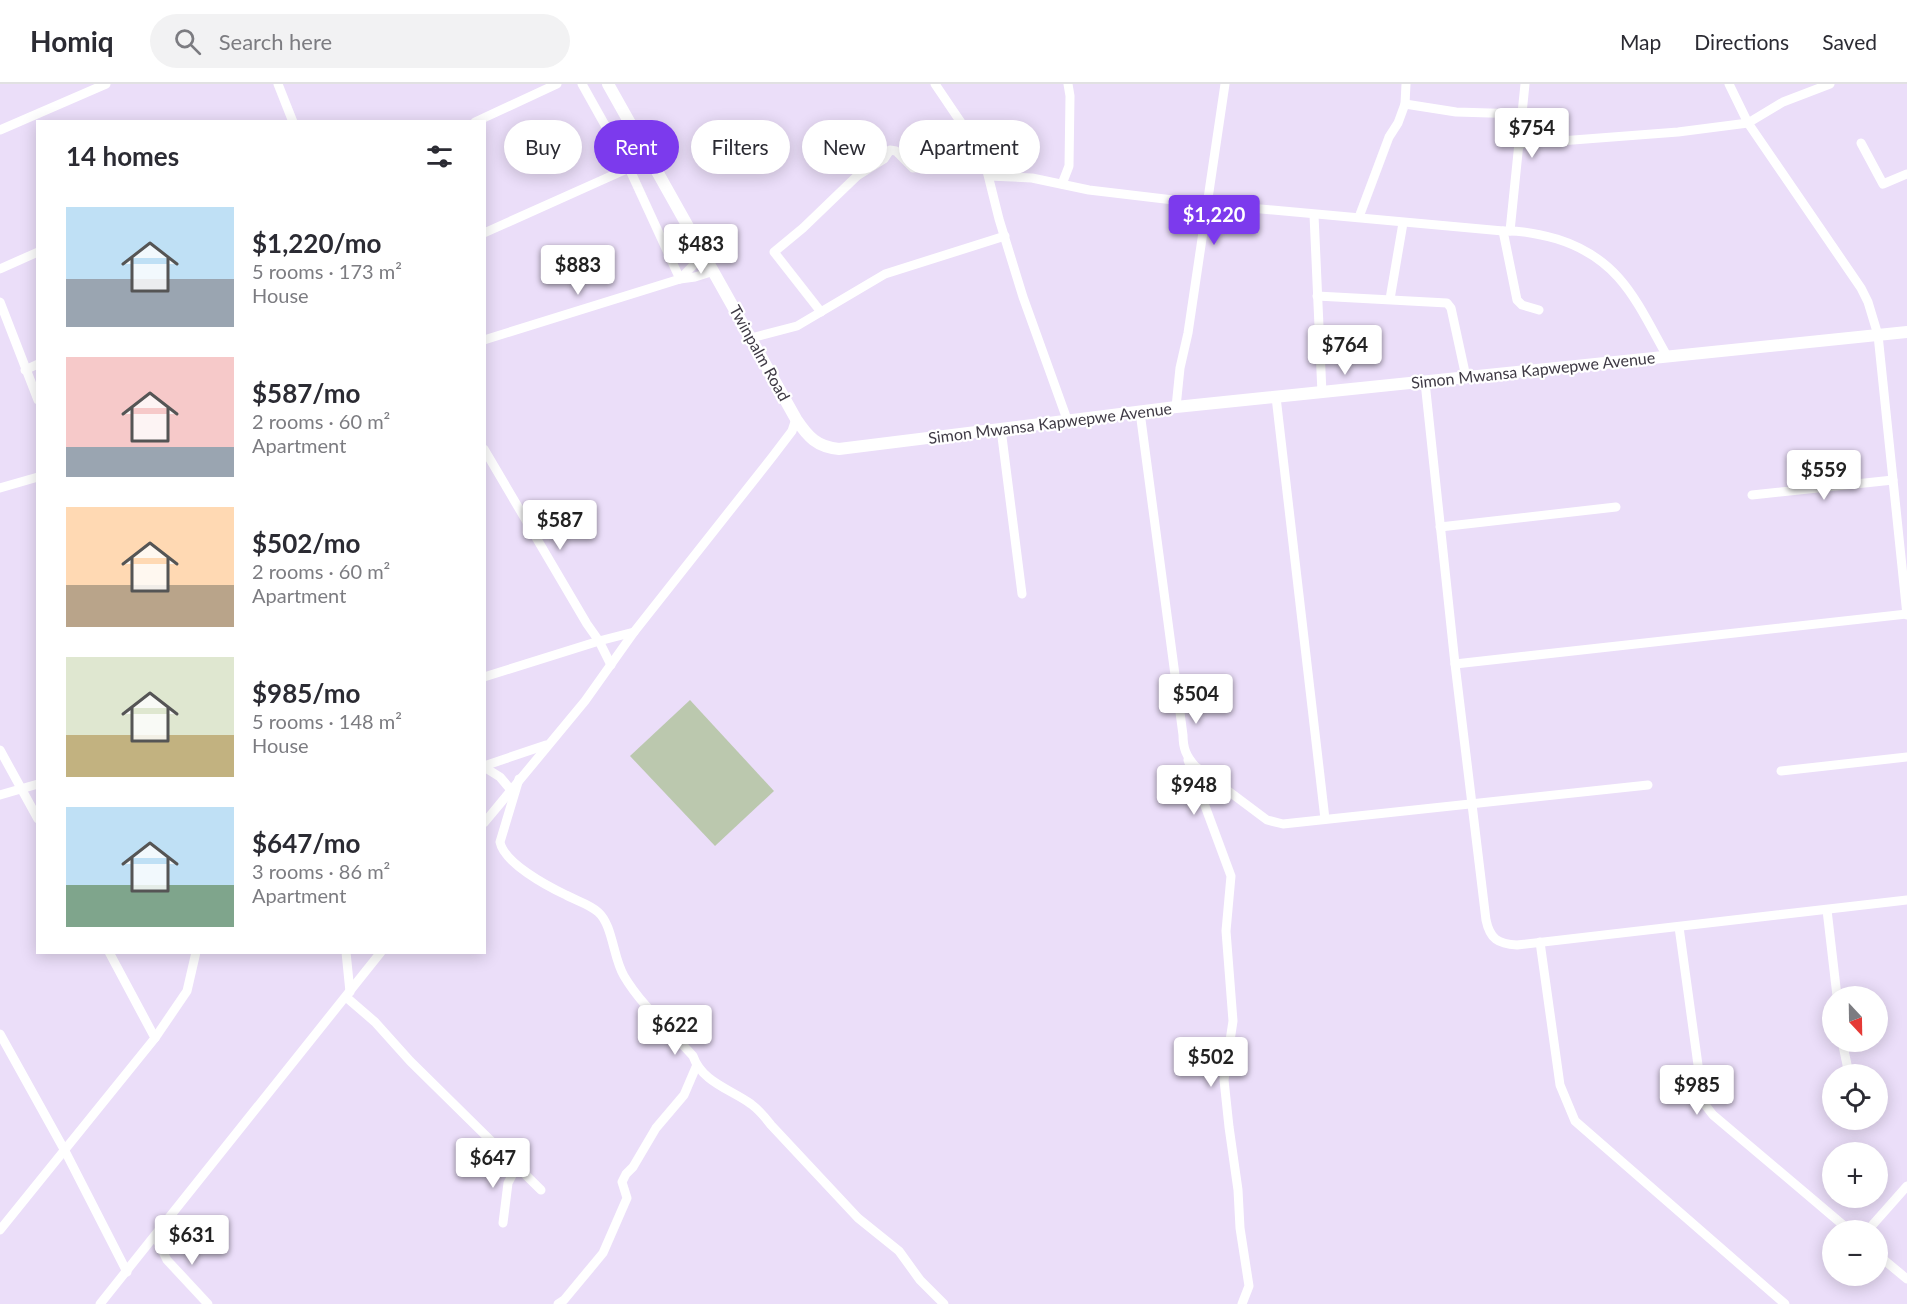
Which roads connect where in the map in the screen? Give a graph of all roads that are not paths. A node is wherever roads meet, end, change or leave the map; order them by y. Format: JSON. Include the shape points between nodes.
{"nodes":[{"id":1,"x":106,"y":84,"type":"edge"},
{"id":2,"x":278,"y":84,"type":"edge"},
{"id":3,"x":558,"y":84,"type":"edge"},
{"id":4,"x":582,"y":84,"type":"edge"},
{"id":5,"x":608,"y":84,"type":"edge"},
{"id":6,"x":935,"y":84,"type":"edge"},
{"id":7,"x":1068,"y":84,"type":"edge"},
{"id":8,"x":1225,"y":84,"type":"edge"},
{"id":9,"x":1406,"y":84,"type":"edge"},
{"id":10,"x":1525,"y":84,"type":"edge"},
{"id":11,"x":1729,"y":84,"type":"edge"},
{"id":12,"x":1830,"y":84,"type":"edge"},
{"id":13,"x":1405,"y":104,"type":"junction"},
{"id":14,"x":1523,"y":114,"type":"junction"},
{"id":15,"x":292,"y":120,"type":"edge"},
{"id":16,"x":479,"y":120,"type":"edge"},
{"id":17,"x":602,"y":120,"type":"edge"},
{"id":18,"x":960,"y":120,"type":"edge"},
{"id":19,"x":1748,"y":123,"type":"junction"},
{"id":20,"x":0,"y":130,"type":"edge"},
{"id":21,"x":1861,"y":143,"type":"dead end"},
{"id":22,"x":1520,"y":144,"type":"junction"},
{"id":23,"x":899,"y":154,"type":"edge"},
{"id":24,"x":616,"y":174,"type":"edge"},
{"id":25,"x":632,"y":174,"type":"edge"},
{"id":26,"x":1907,"y":174,"type":"edge"},
{"id":27,"x":989,"y":176,"type":"joint"},
{"id":28,"x":1062,"y":184,"type":"junction"},
{"id":29,"x":1207,"y":204,"type":"junction"},
{"id":30,"x":1314,"y":215,"type":"junction"},
{"id":31,"x":1359,"y":217,"type":"junction"},
{"id":32,"x":1403,"y":223,"type":"junction"},
{"id":33,"x":1507,"y":231,"type":"junction"},
{"id":34,"x":486,"y":232,"type":"edge"},
{"id":35,"x":1005,"y":236,"type":"junction"},
{"id":36,"x":36,"y":253,"type":"edge"},
{"id":37,"x":705,"y":254,"type":"junction"},
{"id":38,"x":0,"y":269,"type":"edge"},
{"id":39,"x":714,"y":271,"type":"junction"},
{"id":40,"x":680,"y":279,"type":"junction"},
{"id":41,"x":1317,"y":296,"type":"junction"},
{"id":42,"x":1390,"y":299,"type":"junction"},
{"id":43,"x":0,"y":302,"type":"edge"},
{"id":44,"x":1539,"y":310,"type":"dead end"},
{"id":45,"x":822,"y":312,"type":"junction"},
{"id":46,"x":1907,"y":332,"type":"edge"},
{"id":47,"x":1878,"y":335,"type":"junction"},
{"id":48,"x":751,"y":338,"type":"junction"},
{"id":49,"x":486,"y":339,"type":"edge"},
{"id":50,"x":1667,"y":356,"type":"junction"},
{"id":51,"x":36,"y":365,"type":"edge"},
{"id":52,"x":25,"y":370,"type":"junction"},
{"id":53,"x":1467,"y":377,"type":"junction"},
{"id":54,"x":1425,"y":382,"type":"junction"},
{"id":55,"x":1322,"y":393,"type":"junction"},
{"id":56,"x":36,"y":395,"type":"edge"},
{"id":57,"x":1276,"y":398,"type":"junction"},
{"id":58,"x":1176,"y":407,"type":"junction"},
{"id":59,"x":1140,"y":412,"type":"junction"},
{"id":60,"x":796,"y":419,"type":"junction"},
{"id":61,"x":1068,"y":422,"type":"junction"},
{"id":62,"x":1001,"y":429,"type":"junction"},
{"id":63,"x":806,"y":434,"type":"joint"},
{"id":64,"x":486,"y":452,"type":"edge"},
{"id":65,"x":36,"y":478,"type":"edge"},
{"id":66,"x":1893,"y":480,"type":"junction"},
{"id":67,"x":0,"y":488,"type":"edge"},
{"id":68,"x":1752,"y":495,"type":"dead end"},
{"id":69,"x":1616,"y":507,"type":"dead end"},
{"id":70,"x":1440,"y":527,"type":"junction"},
{"id":71,"x":1022,"y":594,"type":"dead end"},
{"id":72,"x":1907,"y":615,"type":"edge"},
{"id":73,"x":634,"y":632,"type":"junction"},
{"id":74,"x":599,"y":640,"type":"junction"},
{"id":75,"x":1455,"y":664,"type":"junction"},
{"id":76,"x":611,"y":665,"type":"junction"},
{"id":77,"x":486,"y":675,"type":"edge"},
{"id":78,"x":548,"y":744,"type":"junction"},
{"id":79,"x":1183,"y":747,"type":"junction"},
{"id":80,"x":0,"y":750,"type":"edge"},
{"id":81,"x":1907,"y":757,"type":"edge"},
{"id":82,"x":486,"y":766,"type":"edge"},
{"id":83,"x":486,"y":768,"type":"edge"},
{"id":84,"x":1781,"y":771,"type":"dead end"},
{"id":85,"x":519,"y":779,"type":"junction"},
{"id":86,"x":36,"y":785,"type":"edge"},
{"id":87,"x":1648,"y":785,"type":"dead end"},
{"id":88,"x":22,"y":789,"type":"junction"},
{"id":89,"x":511,"y":790,"type":"junction"},
{"id":90,"x":0,"y":795,"type":"edge"},
{"id":91,"x":1472,"y":803,"type":"junction"},
{"id":92,"x":36,"y":815,"type":"edge"},
{"id":93,"x":1325,"y":819,"type":"junction"},
{"id":94,"x":486,"y":821,"type":"edge"},
{"id":95,"x":1907,"y":900,"type":"edge"},
{"id":96,"x":1827,"y":910,"type":"junction"},
{"id":97,"x":1679,"y":927,"type":"junction"},
{"id":98,"x":1540,"y":942,"type":"junction"},
{"id":99,"x":110,"y":954,"type":"edge"},
{"id":100,"x":196,"y":954,"type":"edge"},
{"id":101,"x":346,"y":954,"type":"edge"},
{"id":102,"x":379,"y":954,"type":"edge"},
{"id":103,"x":1836,"y":986,"type":"edge"},
{"id":104,"x":348,"y":995,"type":"junction"},
{"id":105,"x":0,"y":1034,"type":"edge"},
{"id":106,"x":155,"y":1038,"type":"junction"},
{"id":107,"x":696,"y":1067,"type":"junction"},
{"id":108,"x":64,"y":1151,"type":"junction"},
{"id":109,"x":517,"y":1166,"type":"junction"},
{"id":110,"x":1907,"y":1186,"type":"edge"},
{"id":111,"x":541,"y":1190,"type":"dead end"},
{"id":112,"x":1837,"y":1220,"type":"edge"},
{"id":113,"x":1877,"y":1220,"type":"edge"},
{"id":114,"x":503,"y":1223,"type":"dead end"},
{"id":115,"x":0,"y":1230,"type":"edge"},
{"id":116,"x":155,"y":1236,"type":"junction"},
{"id":117,"x":1888,"y":1263,"type":"edge"},
{"id":118,"x":127,"y":1272,"type":"junction"},
{"id":119,"x":1907,"y":1279,"type":"edge"},
{"id":120,"x":100,"y":1304,"type":"edge"},
{"id":121,"x":208,"y":1304,"type":"edge"},
{"id":122,"x":558,"y":1304,"type":"edge"},
{"id":123,"x":944,"y":1304,"type":"edge"},
{"id":124,"x":1242,"y":1304,"type":"edge"},
{"id":125,"x":1785,"y":1304,"type":"edge"}],
"edges":[{"from":1,"to":20,"type":"street"},
{"from":2,"to":15,"type":"street"},
{"from":3,"to":16,"type":"street"},
{"from":4,"to":17,"type":"street"},
{"from":5,"to":37,"type":"main road","name":"Twinpalm Road"},
{"from":6,"to":18,"type":"street"},
{"from":7,"to":28,"type":"street","via":[[1069,166]]},
{"from":8,"to":29,"type":"street"},
{"from":9,"to":13,"type":"street"},
{"from":10,"to":14,"type":"street"},
{"from":11,"to":19,"type":"street"},
{"from":12,"to":19,"type":"street","via":[[1783,102]]},
{"from":13,"to":14,"type":"street","via":[[1456,112]]},
{"from":13,"to":31,"type":"street"},
{"from":14,"to":22,"type":"street"},
{"from":19,"to":22,"type":"street"},
{"from":19,"to":47,"type":"street","via":[[1861,288]]},
{"from":21,"to":26,"type":"street","via":[[1883,184]]},
{"from":22,"to":33,"type":"street"},
{"from":23,"to":45,"type":"street","via":[[890,150],[774,252]]},
{"from":24,"to":34,"type":"street"},
{"from":25,"to":40,"type":"street"},
{"from":27,"to":28,"type":"street"},
{"from":27,"to":35,"type":"street"},
{"from":28,"to":29,"type":"street"},
{"from":29,"to":30,"type":"street"},
{"from":29,"to":58,"type":"street"},
{"from":30,"to":31,"type":"street"},
{"from":30,"to":41,"type":"street"},
{"from":31,"to":32,"type":"street"},
{"from":32,"to":33,"type":"street"},
{"from":32,"to":42,"type":"street"},
{"from":33,"to":44,"type":"street","via":[[1517,300]]},
{"from":33,"to":50,"type":"street","via":[[1531,232],[1569,243],[1608,265],[1629,290]]},
{"from":35,"to":45,"type":"street","via":[[885,274]]},
{"from":35,"to":61,"type":"street"},
{"from":36,"to":38,"type":"street"},
{"from":37,"to":39,"type":"main road","name":"Twinpalm Road"},
{"from":37,"to":40,"type":"street"},
{"from":39,"to":40,"type":"street"},
{"from":39,"to":48,"type":"main road","name":"Twinpalm Road"},
{"from":40,"to":49,"type":"street"},
{"from":41,"to":42,"type":"street"},
{"from":41,"to":55,"type":"street"},
{"from":42,"to":53,"type":"street","via":[[1449,305]]},
{"from":43,"to":52,"type":"street"},
{"from":45,"to":48,"type":"street","via":[[797,326]]},
{"from":46,"to":47,"type":"main road","name":"Simon Mwansa Kapwepwe Avenue"},
{"from":47,"to":50,"type":"main road","name":"Simon Mwansa Kapwepwe Avenue"},
{"from":47,"to":66,"type":"street"},
{"from":48,"to":60,"type":"main road","name":"Twinpalm Road"},
{"from":50,"to":53,"type":"main road","name":"Simon Mwansa Kapwepwe Avenue"},
{"from":51,"to":52,"type":"street"},
{"from":52,"to":56,"type":"street"},
{"from":53,"to":54,"type":"main road","name":"Simon Mwansa Kapwepwe Avenue"},
{"from":54,"to":55,"type":"main road","name":"Simon Mwansa Kapwepwe Avenue"},
{"from":54,"to":70,"type":"street"},
{"from":55,"to":57,"type":"main road","name":"Simon Mwansa Kapwepwe Avenue"},
{"from":57,"to":58,"type":"main road","name":"Simon Mwansa Kapwepwe Avenue"},
{"from":57,"to":93,"type":"street"},
{"from":58,"to":59,"type":"main road","name":"Simon Mwansa Kapwepwe Avenue"},
{"from":59,"to":61,"type":"main road","name":"Simon Mwansa Kapwepwe Avenue"},
{"from":59,"to":79,"type":"street"},
{"from":60,"to":63,"type":"main road","name":"Twinpalm Road"},
{"from":60,"to":73,"type":"street","via":[[773,456]]},
{"from":61,"to":62,"type":"main road","name":"Simon Mwansa Kapwepwe Avenue"},
{"from":62,"to":63,"type":"main road","name":"Simon Mwansa Kapwepwe Avenue","via":[[839,449],[817,444]]},
{"from":62,"to":71,"type":"street"},
{"from":64,"to":74,"type":"street"},
{"from":65,"to":67,"type":"street"},
{"from":66,"to":68,"type":"street"},
{"from":66,"to":72,"type":"street"},
{"from":69,"to":70,"type":"street"},
{"from":70,"to":75,"type":"street"},
{"from":72,"to":75,"type":"street"},
{"from":73,"to":74,"type":"street"},
{"from":73,"to":76,"type":"street"},
{"from":74,"to":76,"type":"street"},
{"from":74,"to":77,"type":"street"},
{"from":75,"to":91,"type":"street"},
{"from":76,"to":78,"type":"street"},
{"from":78,"to":82,"type":"street"},
{"from":78,"to":85,"type":"street"},
{"from":79,"to":93,"type":"street","via":[[1195,766],[1267,820],[1283,824]]},
{"from":79,"to":124,"type":"street","via":[[1231,876],[1226,931],[1233,1022],[1224,1080],[1249,1286]]},
{"from":80,"to":88,"type":"street"},
{"from":81,"to":84,"type":"street"},
{"from":83,"to":89,"type":"street","via":[[501,777]]},
{"from":85,"to":89,"type":"street"},
{"from":85,"to":107,"type":"street","via":[[500,842],[506,855],[552,888],[600,914],[625,978],[693,1056]]},
{"from":86,"to":88,"type":"street"},
{"from":87,"to":91,"type":"street"},
{"from":88,"to":90,"type":"street"},
{"from":88,"to":92,"type":"street"},
{"from":89,"to":94,"type":"street"},
{"from":91,"to":93,"type":"street"},
{"from":91,"to":98,"type":"street","via":[[1492,938],[1517,945]]},
{"from":95,"to":96,"type":"street"},
{"from":96,"to":97,"type":"street"},
{"from":96,"to":103,"type":"street"},
{"from":97,"to":98,"type":"street"},
{"from":97,"to":112,"type":"street","via":[[1706,1106]]},
{"from":98,"to":125,"type":"street","via":[[1560,1085],[1575,1121]]},
{"from":99,"to":106,"type":"street"},
{"from":100,"to":106,"type":"street","via":[[187,991]]},
{"from":101,"to":104,"type":"street"},
{"from":102,"to":104,"type":"street"},
{"from":104,"to":109,"type":"street"},
{"from":104,"to":116,"type":"street"},
{"from":105,"to":108,"type":"street"},
{"from":106,"to":108,"type":"street"},
{"from":107,"to":122,"type":"street","via":[[684,1095],[656,1128],[626,1174],[622,1182],[627,1198],[603,1253]]},
{"from":107,"to":123,"type":"street","via":[[762,1113],[858,1218],[899,1251]]},
{"from":108,"to":115,"type":"street"},
{"from":108,"to":118,"type":"street"},
{"from":109,"to":111,"type":"street"},
{"from":109,"to":114,"type":"street","via":[[508,1184]]},
{"from":110,"to":113,"type":"street"},
{"from":116,"to":118,"type":"street"},
{"from":116,"to":121,"type":"street","via":[[167,1260]]},
{"from":117,"to":119,"type":"street"},
{"from":118,"to":120,"type":"street"}]}
